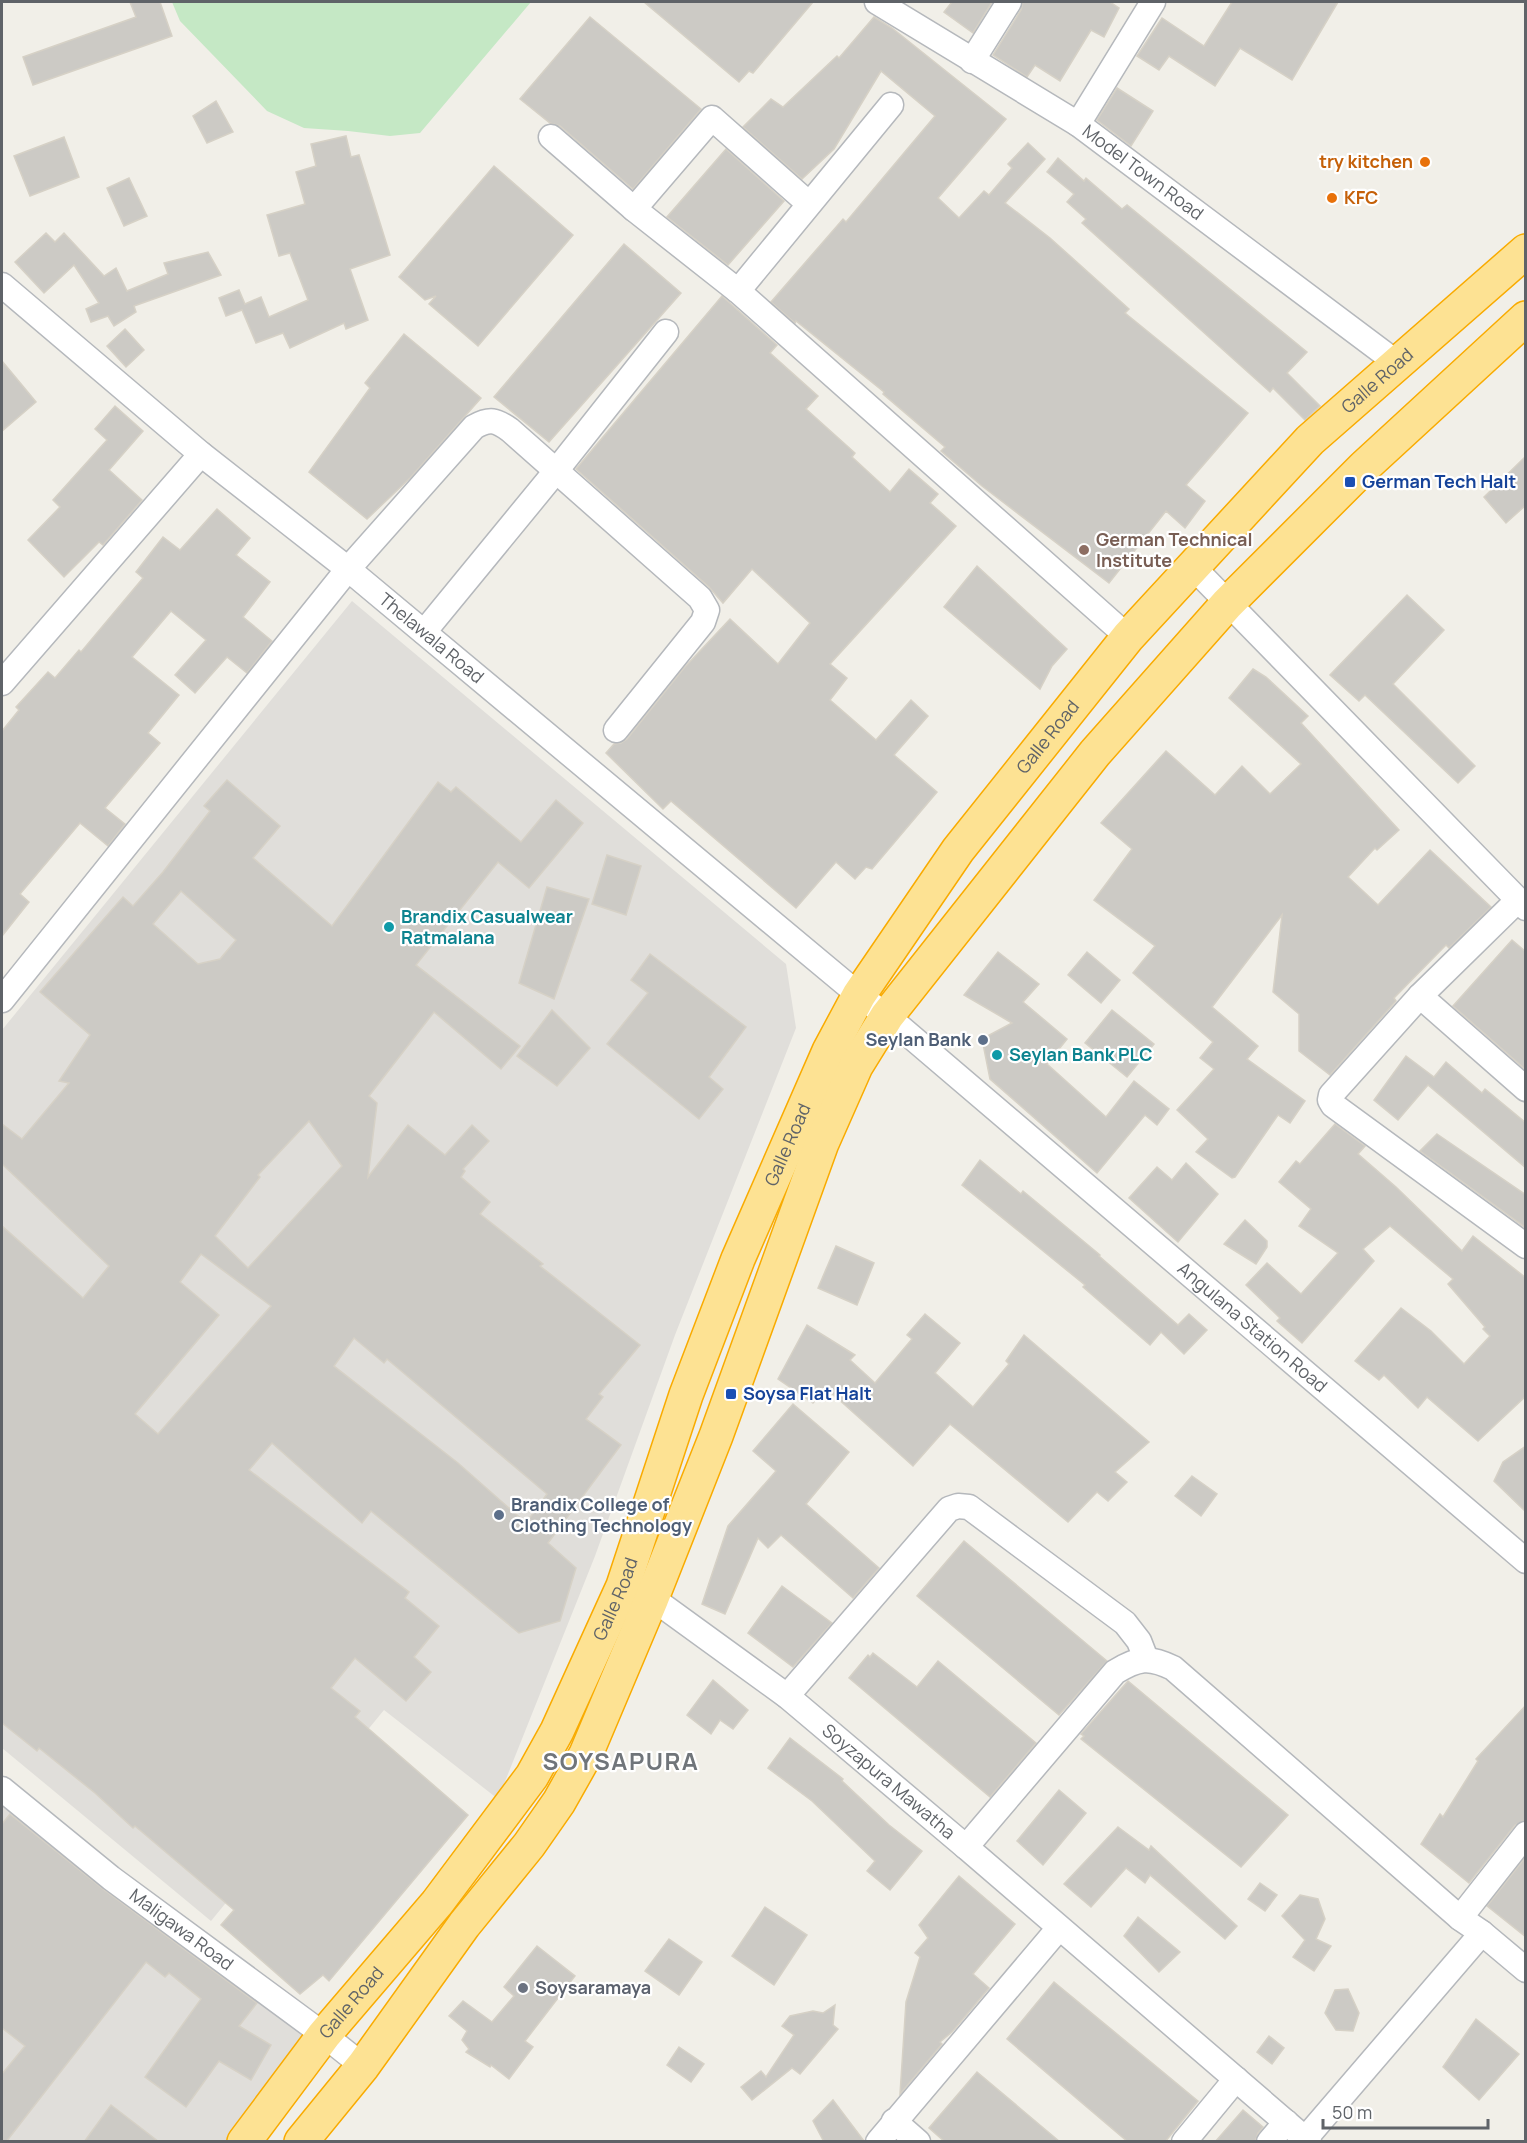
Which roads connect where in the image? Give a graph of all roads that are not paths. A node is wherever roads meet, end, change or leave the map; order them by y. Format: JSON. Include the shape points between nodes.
{"nodes":[{"id":1,"x":877,"y":2,"type":"edge"},
{"id":2,"x":1009,"y":2,"type":"edge"},
{"id":3,"x":1153,"y":2,"type":"edge"},
{"id":4,"x":972,"y":61,"type":"junction"},
{"id":5,"x":891,"y":105,"type":"dead end"},
{"id":6,"x":1078,"y":124,"type":"junction"},
{"id":7,"x":551,"y":137,"type":"dead end"},
{"id":8,"x":808,"y":203,"type":"junction"},
{"id":9,"x":634,"y":209,"type":"junction"},
{"id":10,"x":1517,"y":259,"type":"edge"},
{"id":11,"x":2,"y":285,"type":"edge"},
{"id":12,"x":738,"y":291,"type":"junction"},
{"id":13,"x":1526,"y":318,"type":"edge"},
{"id":14,"x":666,"y":332,"type":"dead end"},
{"id":15,"x":1397,"y":363,"type":"junction"},
{"id":16,"x":201,"y":454,"type":"junction"},
{"id":17,"x":556,"y":471,"type":"junction"},
{"id":18,"x":1193,"y":567,"type":"junction"},
{"id":19,"x":348,"y":569,"type":"junction"},
{"id":20,"x":1227,"y":604,"type":"junction"},
{"id":21,"x":424,"y":633,"type":"junction"},
{"id":22,"x":1128,"y":637,"type":"junction"},
{"id":23,"x":2,"y":683,"type":"edge"},
{"id":24,"x":616,"y":730,"type":"dead end"},
{"id":25,"x":1522,"y":904,"type":"edge"},
{"id":26,"x":859,"y":995,"type":"junction"},
{"id":27,"x":1420,"y":996,"type":"junction"},
{"id":28,"x":2,"y":1000,"type":"edge"},
{"id":29,"x":887,"y":1016,"type":"junction"},
{"id":30,"x":1526,"y":1089,"type":"edge"},
{"id":31,"x":1526,"y":1246,"type":"edge"},
{"id":32,"x":1526,"y":1561,"type":"edge"},
{"id":33,"x":637,"y":1592,"type":"junction"},
{"id":34,"x":1146,"y":1659,"type":"junction"},
{"id":35,"x":787,"y":1696,"type":"junction"},
{"id":36,"x":2,"y":1789,"type":"edge"},
{"id":37,"x":1526,"y":1834,"type":"edge"},
{"id":38,"x":966,"y":1847,"type":"junction"},
{"id":39,"x":1460,"y":1918,"type":"junction"},
{"id":40,"x":1059,"y":1928,"type":"junction"},
{"id":41,"x":1482,"y":1933,"type":"junction"},
{"id":42,"x":1526,"y":1970,"type":"edge"},
{"id":43,"x":324,"y":2035,"type":"junction"},
{"id":44,"x":363,"y":2066,"type":"junction"},
{"id":45,"x":1236,"y":2079,"type":"junction"},
{"id":46,"x":894,"y":2121,"type":"junction"},
{"id":47,"x":1286,"y":2122,"type":"junction"},
{"id":48,"x":1307,"y":2140,"type":"edge"},
{"id":49,"x":244,"y":2142,"type":"edge"},
{"id":50,"x":301,"y":2142,"type":"edge"},
{"id":51,"x":878,"y":2142,"type":"edge"},
{"id":52,"x":918,"y":2142,"type":"edge"},
{"id":53,"x":1184,"y":2142,"type":"edge"},
{"id":54,"x":1269,"y":2142,"type":"edge"}],
"edges":[{"from":1,"to":4,"type":"street","name":"Model Town Road"},
{"from":2,"to":4,"type":"street"},
{"from":3,"to":6,"type":"street"},
{"from":4,"to":6,"type":"street","name":"Model Town Road"},
{"from":5,"to":8,"type":"street"},
{"from":6,"to":15,"type":"street","name":"Model Town Road"},
{"from":7,"to":9,"type":"street"},
{"from":8,"to":9,"type":"street","via":[[712,118]]},
{"from":8,"to":12,"type":"street"},
{"from":9,"to":12,"type":"street"},
{"from":10,"to":15,"type":"highway","name":"Galle Road"},
{"from":11,"to":16,"type":"street","name":"Thelawala Road"},
{"from":12,"to":22,"type":"street"},
{"from":13,"to":20,"type":"highway","name":"Galle Road","via":[[1364,467]]},
{"from":14,"to":17,"type":"street"},
{"from":15,"to":18,"type":"highway","name":"Galle Road","via":[[1310,440]]},
{"from":16,"to":19,"type":"street","name":"Thelawala Road"},
{"from":16,"to":23,"type":"street"},
{"from":17,"to":19,"type":"street","via":[[510,430],[498,422],[484,422],[474,427]]},
{"from":17,"to":21,"type":"street"},
{"from":17,"to":24,"type":"street","via":[[700,598],[706,609],[703,622]]},
{"from":18,"to":20,"type":"street"},
{"from":18,"to":22,"type":"highway","name":"Galle Road"},
{"from":19,"to":21,"type":"street","name":"Thelawala Road"},
{"from":19,"to":28,"type":"street"},
{"from":20,"to":25,"type":"street"},
{"from":20,"to":29,"type":"highway","name":"Galle Road","via":[[1095,753]]},
{"from":21,"to":26,"type":"street","name":"Thelawala Road"},
{"from":22,"to":26,"type":"highway","name":"Galle Road","via":[[958,850]]},
{"from":25,"to":27,"type":"street"},
{"from":26,"to":29,"type":"street"},
{"from":26,"to":33,"type":"highway","name":"Galle Road","via":[[829,1051],[738,1259],[686,1395]]},
{"from":27,"to":30,"type":"street"},
{"from":27,"to":31,"type":"street","via":[[1330,1095],[1330,1100]]},
{"from":29,"to":32,"type":"street","name":"Angulana Station Road"},
{"from":29,"to":33,"type":"highway","name":"Galle Road","via":[[856,1066],[822,1143],[724,1415]]},
{"from":33,"to":35,"type":"street","name":"Soyzapura Mawatha"},
{"from":33,"to":43,"type":"highway","name":"Galle Road","via":[[532,1776],[437,1903]]},
{"from":33,"to":44,"type":"highway","name":"Galle Road","via":[[586,1754],[559,1802]]},
{"from":34,"to":35,"type":"street","via":[[1139,1641],[1125,1623],[969,1507],[958,1506],[949,1509]]},
{"from":34,"to":38,"type":"street","name":"Soyzapura Mawatha","via":[[1115,1672]]},
{"from":34,"to":39,"type":"street","via":[[1173,1668]]},
{"from":35,"to":38,"type":"street","name":"Soyzapura Mawatha"},
{"from":36,"to":43,"type":"street","name":"Maligawa Road","via":[[111,1878]]},
{"from":37,"to":39,"type":"street"},
{"from":38,"to":40,"type":"street"},
{"from":39,"to":41,"type":"street"},
{"from":40,"to":45,"type":"street"},
{"from":40,"to":46,"type":"street"},
{"from":41,"to":42,"type":"street"},
{"from":41,"to":48,"type":"street"},
{"from":43,"to":44,"type":"street","name":"Maligawa Road"},
{"from":43,"to":49,"type":"highway","name":"Galle Road"},
{"from":44,"to":50,"type":"highway","name":"Galle Road"},
{"from":45,"to":47,"type":"street"},
{"from":45,"to":53,"type":"street"},
{"from":46,"to":51,"type":"street"},
{"from":46,"to":52,"type":"street"},
{"from":47,"to":48,"type":"street"},
{"from":47,"to":54,"type":"street"}]}
